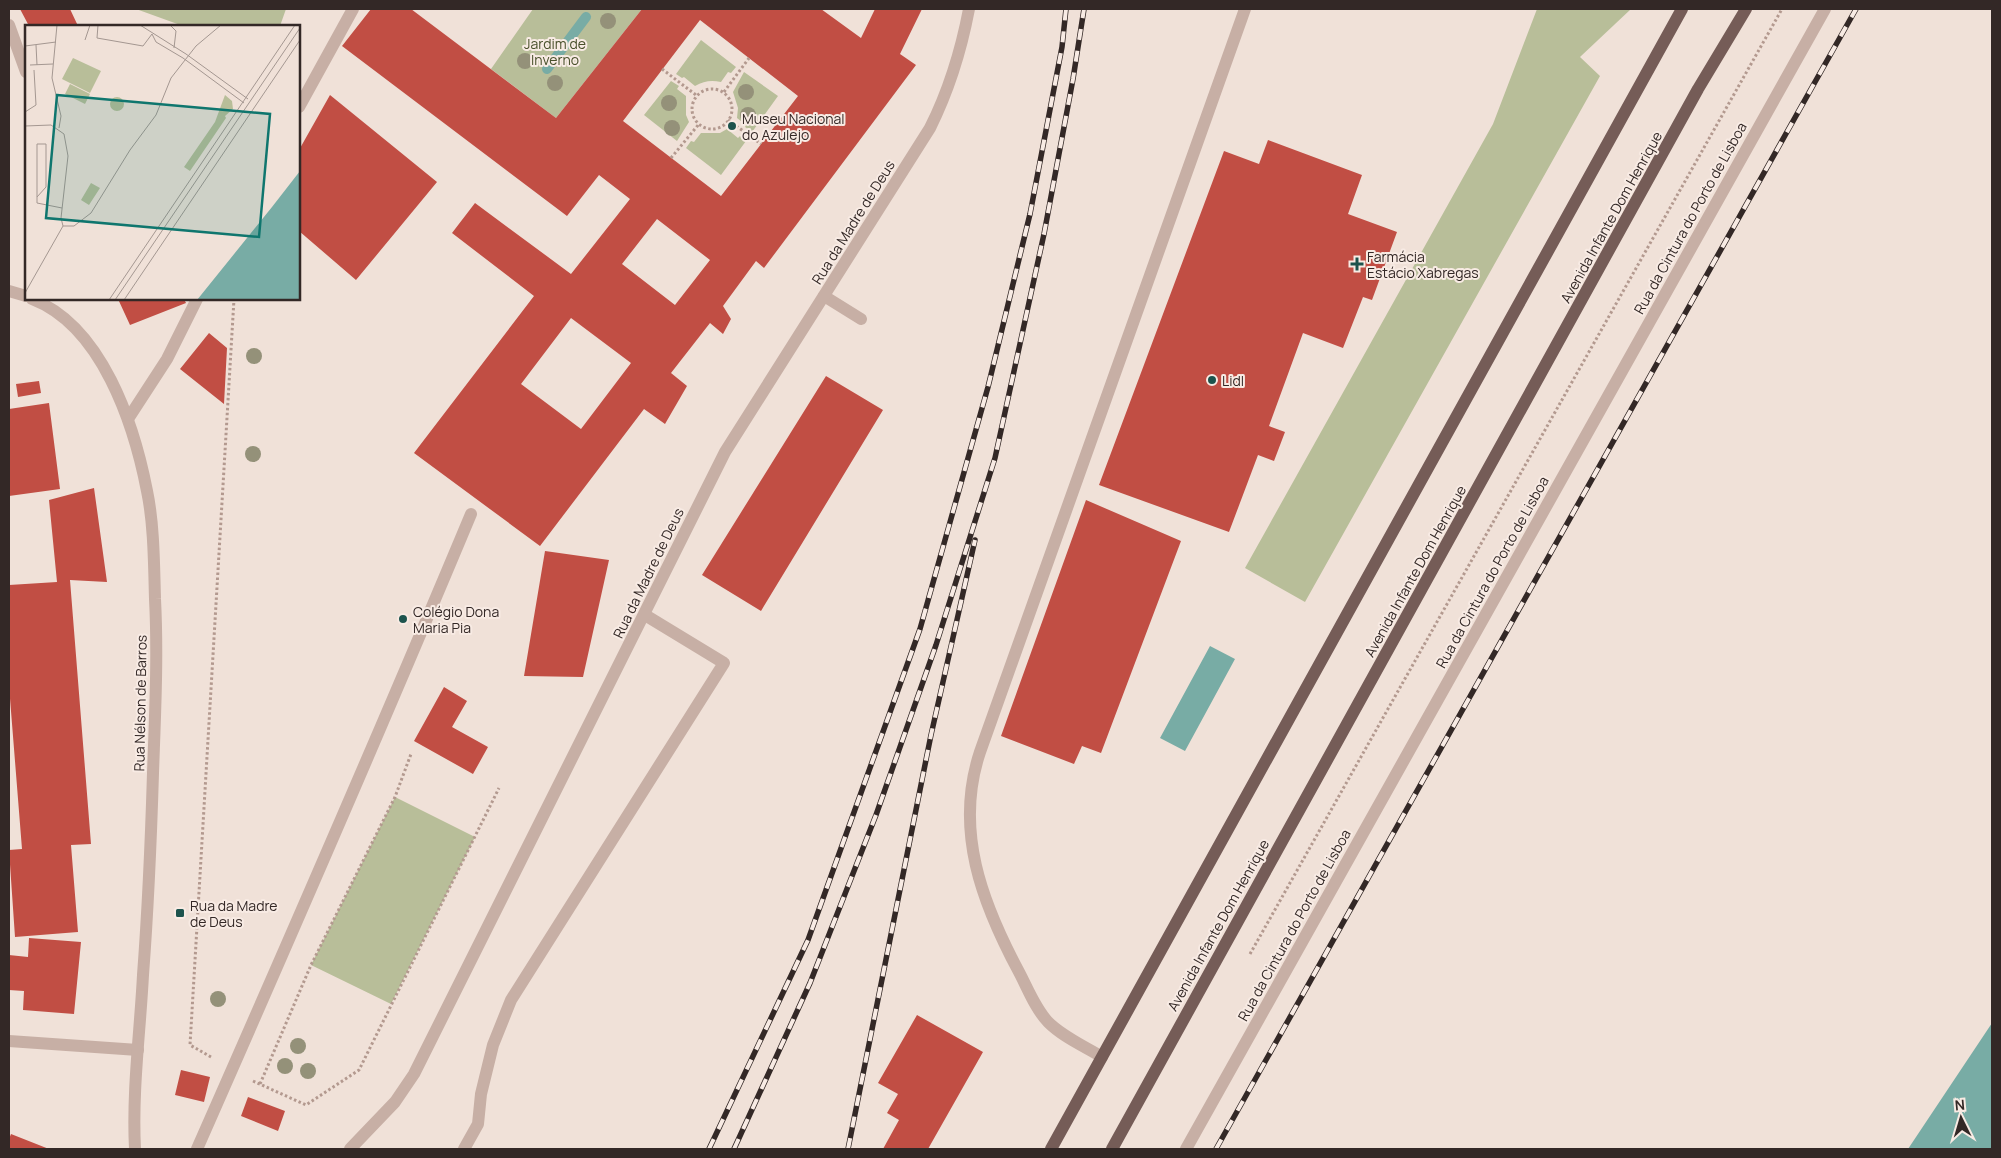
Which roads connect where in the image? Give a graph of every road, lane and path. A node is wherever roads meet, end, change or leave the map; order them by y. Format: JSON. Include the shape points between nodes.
{"nodes":[{"id":1,"x":353,"y":9,"type":"edge"},
{"id":2,"x":970,"y":9,"type":"edge"},
{"id":3,"x":1245,"y":9,"type":"edge"},
{"id":4,"x":1682,"y":9,"type":"edge"},
{"id":5,"x":1746,"y":9,"type":"edge"},
{"id":6,"x":1782,"y":9,"type":"edge"},
{"id":7,"x":1825,"y":9,"type":"edge"},
{"id":8,"x":9,"y":25,"type":"edge"},
{"id":9,"x":749,"y":58,"type":"dead end"},
{"id":10,"x":25,"y":69,"type":"edge"},
{"id":11,"x":662,"y":69,"type":"dead end"},
{"id":12,"x":724,"y":92,"type":"junction"},
{"id":13,"x":696,"y":95,"type":"junction"},
{"id":14,"x":300,"y":105,"type":"edge"},
{"id":15,"x":728,"y":120,"type":"junction"},
{"id":16,"x":699,"y":124,"type":"junction"},
{"id":17,"x":761,"y":144,"type":"dead end"},
{"id":18,"x":671,"y":158,"type":"dead end"},
{"id":19,"x":824,"y":296,"type":"junction"},
{"id":20,"x":33,"y":300,"type":"edge"},
{"id":21,"x":196,"y":300,"type":"edge"},
{"id":22,"x":234,"y":300,"type":"edge"},
{"id":23,"x":861,"y":319,"type":"dead end"},
{"id":24,"x":128,"y":419,"type":"junction"},
{"id":25,"x":471,"y":514,"type":"dead end"},
{"id":26,"x":645,"y":614,"type":"junction"},
{"id":27,"x":411,"y":754,"type":"dead end"},
{"id":28,"x":499,"y":788,"type":"dead end"},
{"id":29,"x":1248,"y":958,"type":"dead end"},
{"id":30,"x":9,"y":1041,"type":"edge"},
{"id":31,"x":138,"y":1050,"type":"junction"},
{"id":32,"x":1102,"y":1056,"type":"junction"},
{"id":33,"x":233,"y":1070,"type":"junction"},
{"id":34,"x":260,"y":1084,"type":"junction"},
{"id":35,"x":135,"y":1149,"type":"edge"},
{"id":36,"x":197,"y":1149,"type":"edge"},
{"id":37,"x":350,"y":1149,"type":"edge"},
{"id":38,"x":464,"y":1149,"type":"edge"},
{"id":39,"x":1051,"y":1149,"type":"edge"},
{"id":40,"x":1112,"y":1149,"type":"edge"},
{"id":41,"x":1186,"y":1149,"type":"edge"}],
"edges":[{"from":1,"to":14,"type":"street"},
{"from":2,"to":19,"type":"street","name":"Rua da Madre de Deus","via":[[952,78],[930,128]]},
{"from":3,"to":32,"type":"street","via":[[980,752],[971,789],[969,824],[975,865],[991,913],[1009,952],[1048,1021],[1061,1033]]},
{"from":4,"to":32,"type":"main road"},
{"from":5,"to":40,"type":"main road","name":"Avenida Infante Dom Henrique","via":[[1698,89]]},
{"from":6,"to":29,"type":"path"},
{"from":7,"to":41,"type":"street","name":"Rua da Cintura do Porto de Lisboa"},
{"from":8,"to":10,"type":"street"},
{"from":9,"to":12,"type":"path"},
{"from":11,"to":13,"type":"path"},
{"from":12,"to":13,"type":"path","via":[[709,88]]},
{"from":12,"to":15,"type":"path","via":[[732,105]]},
{"from":13,"to":16,"type":"path","via":[[692,114]]},
{"from":15,"to":16,"type":"path","via":[[714,129],[703,128]]},
{"from":15,"to":17,"type":"path"},
{"from":16,"to":18,"type":"path"},
{"from":19,"to":23,"type":"street"},
{"from":19,"to":26,"type":"street","name":"Rua da Madre de Deus","via":[[725,452]]},
{"from":20,"to":24,"type":"street","name":"Rua Nélson de Barros","via":[[76,329],[102,363]]},
{"from":21,"to":24,"type":"street","via":[[167,359]]},
{"from":22,"to":33,"type":"path","via":[[190,1045]]},
{"from":24,"to":31,"type":"street","name":"Rua Nélson de Barros","via":[[148,493],[158,652]]},
{"from":25,"to":33,"type":"street"},
{"from":26,"to":37,"type":"street","name":"Rua da Madre de Deus","via":[[414,1074],[395,1102]]},
{"from":26,"to":38,"type":"street","via":[[724,663],[511,1000],[493,1045],[478,1124]]},
{"from":27,"to":34,"type":"path","via":[[395,797],[311,965]]},
{"from":28,"to":34,"type":"path","via":[[359,1070],[306,1106]]},
{"from":30,"to":31,"type":"street"},
{"from":31,"to":35,"type":"street","name":"Rua Nélson de Barros","via":[[134,1098]]},
{"from":32,"to":39,"type":"main road"},
{"from":33,"to":34,"type":"path"},
{"from":33,"to":36,"type":"street"}]}
